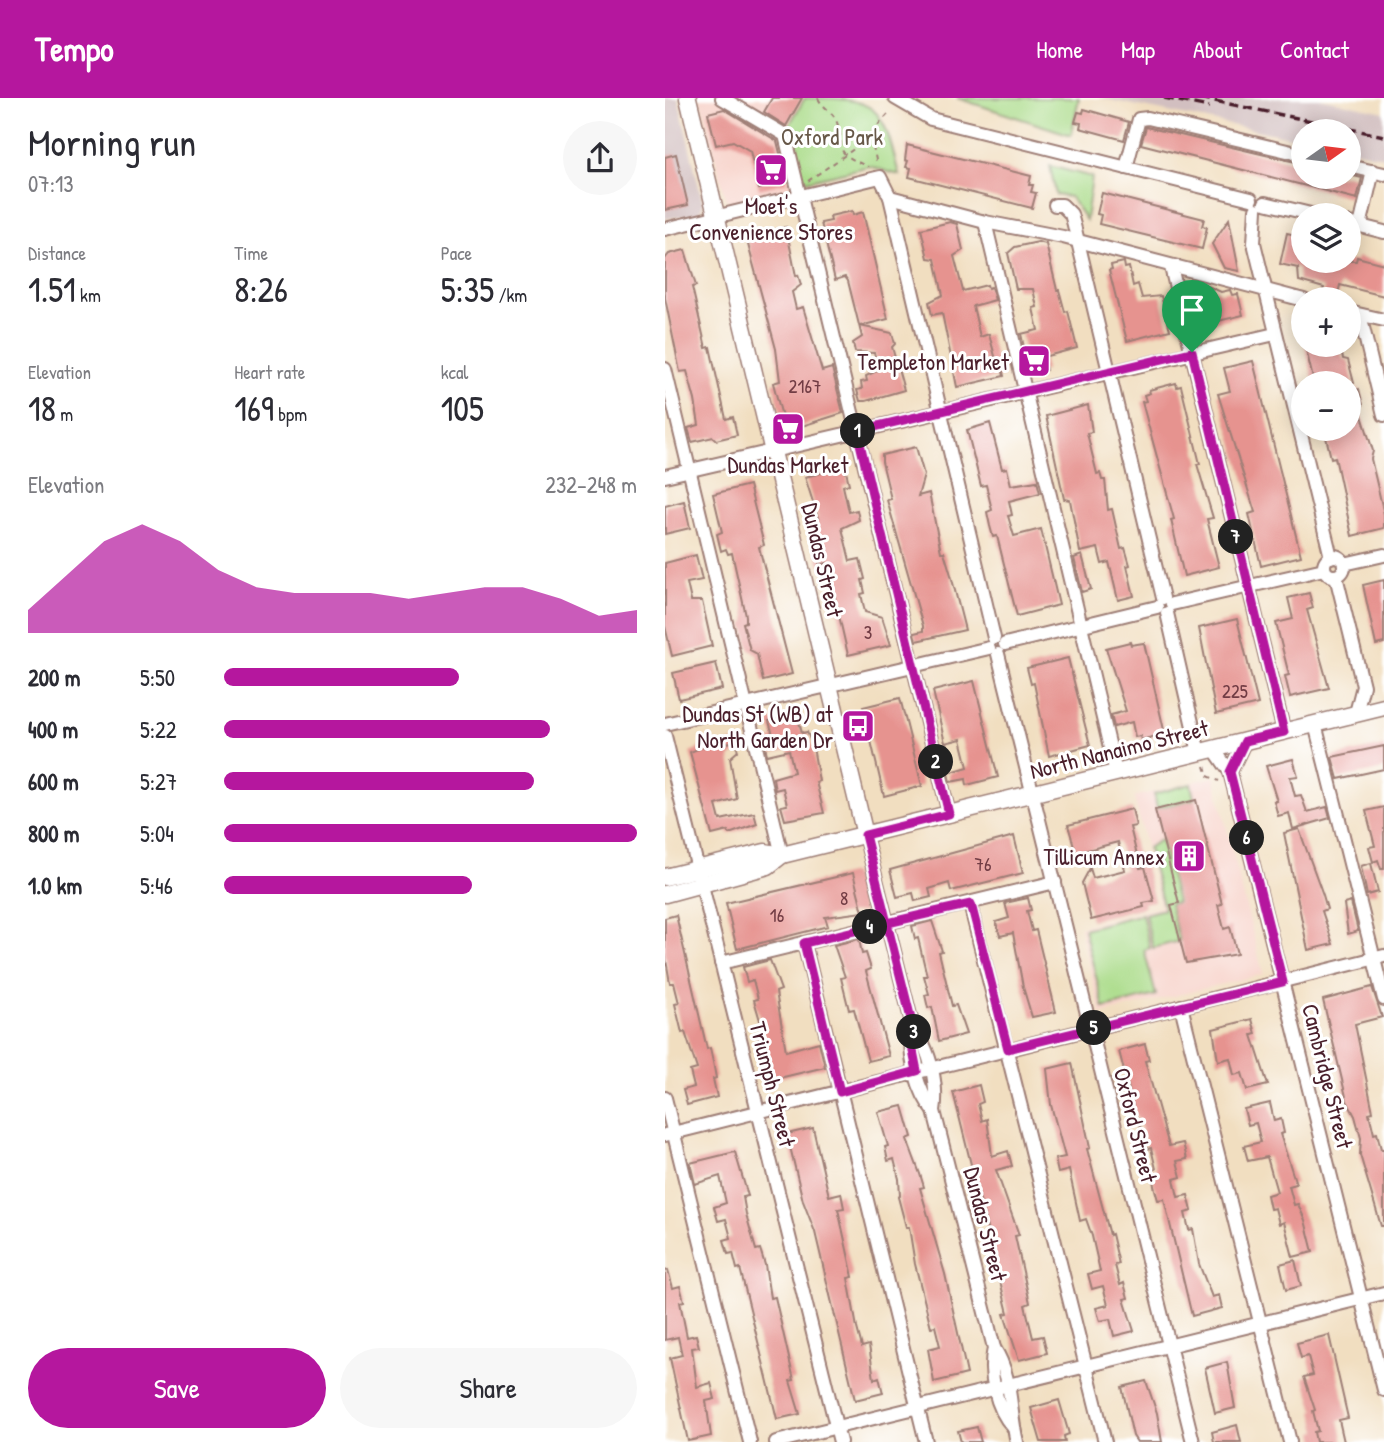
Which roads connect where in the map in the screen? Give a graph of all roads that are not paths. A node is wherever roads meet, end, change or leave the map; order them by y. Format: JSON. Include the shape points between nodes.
{"nodes":[{"id":1,"x":688,"y":98,"type":"edge"},
{"id":2,"x":722,"y":98,"type":"edge"},
{"id":3,"x":893,"y":103,"type":"edge"},
{"id":4,"x":1291,"y":152,"type":"edge"},
{"id":5,"x":1126,"y":168,"type":"junction"},
{"id":6,"x":1378,"y":173,"type":"edge"},
{"id":7,"x":801,"y":197,"type":"junction"},
{"id":8,"x":890,"y":197,"type":"junction"},
{"id":9,"x":1258,"y":204,"type":"junction"},
{"id":10,"x":1055,"y":205,"type":"dead end"},
{"id":11,"x":1291,"y":210,"type":"edge"},
{"id":12,"x":1361,"y":211,"type":"edge"},
{"id":13,"x":717,"y":217,"type":"junction"},
{"id":14,"x":985,"y":222,"type":"junction"},
{"id":15,"x":1361,"y":226,"type":"edge"},
{"id":16,"x":665,"y":229,"type":"edge"},
{"id":17,"x":1384,"y":232,"type":"edge"},
{"id":18,"x":1078,"y":242,"type":"junction"},
{"id":19,"x":1171,"y":267,"type":"junction"},
{"id":20,"x":1265,"y":290,"type":"junction"},
{"id":21,"x":1291,"y":297,"type":"edge"},
{"id":22,"x":1361,"y":315,"type":"edge"},
{"id":23,"x":1384,"y":320,"type":"edge"},
{"id":24,"x":1276,"y":334,"type":"junction"},
{"id":25,"x":1361,"y":335,"type":"edge"},
{"id":26,"x":1192,"y":352,"type":"junction"},
{"id":27,"x":665,"y":369,"type":"edge"},
{"id":28,"x":1108,"y":372,"type":"junction"},
{"id":29,"x":1025,"y":392,"type":"junction"},
{"id":30,"x":941,"y":411,"type":"junction"},
{"id":31,"x":1384,"y":415,"type":"edge"},
{"id":32,"x":857,"y":431,"type":"junction"},
{"id":33,"x":774,"y":451,"type":"junction"},
{"id":34,"x":689,"y":470,"type":"junction"},
{"id":35,"x":665,"y":476,"type":"edge"},
{"id":36,"x":1384,"y":555,"type":"edge"},
{"id":37,"x":1331,"y":557,"type":"junction"},
{"id":38,"x":1343,"y":564,"type":"junction"},
{"id":39,"x":1324,"y":569,"type":"junction"},
{"id":40,"x":1336,"y":576,"type":"junction"},
{"id":41,"x":1248,"y":586,"type":"junction"},
{"id":42,"x":1165,"y":605,"type":"junction"},
{"id":43,"x":1081,"y":626,"type":"junction"},
{"id":44,"x":997,"y":646,"type":"junction"},
{"id":45,"x":913,"y":666,"type":"junction"},
{"id":46,"x":829,"y":686,"type":"junction"},
{"id":47,"x":746,"y":706,"type":"junction"},
{"id":48,"x":1384,"y":707,"type":"edge"},
{"id":49,"x":1356,"y":713,"type":"junction"},
{"id":50,"x":665,"y":724,"type":"edge"},
{"id":51,"x":1315,"y":724,"type":"junction"},
{"id":52,"x":1284,"y":732,"type":"junction"},
{"id":53,"x":665,"y":736,"type":"edge"},
{"id":54,"x":1245,"y":741,"type":"junction"},
{"id":55,"x":1206,"y":755,"type":"junction"},
{"id":56,"x":1116,"y":773,"type":"junction"},
{"id":57,"x":1227,"y":777,"type":"junction"},
{"id":58,"x":1033,"y":793,"type":"junction"},
{"id":59,"x":949,"y":814,"type":"junction"},
{"id":60,"x":865,"y":835,"type":"junction"},
{"id":61,"x":782,"y":855,"type":"junction"},
{"id":62,"x":698,"y":868,"type":"junction"},
{"id":63,"x":665,"y":877,"type":"edge"},
{"id":64,"x":1055,"y":883,"type":"junction"},
{"id":65,"x":702,"y":885,"type":"junction"},
{"id":66,"x":665,"y":894,"type":"edge"},
{"id":67,"x":971,"y":904,"type":"junction"},
{"id":68,"x":887,"y":923,"type":"junction"},
{"id":69,"x":804,"y":943,"type":"junction"},
{"id":70,"x":1379,"y":957,"type":"edge"},
{"id":71,"x":722,"y":963,"type":"junction"},
{"id":72,"x":1283,"y":982,"type":"junction"},
{"id":73,"x":1384,"y":999,"type":"edge"},
{"id":74,"x":1181,"y":1006,"type":"junction"},
{"id":75,"x":1091,"y":1029,"type":"junction"},
{"id":76,"x":1008,"y":1049,"type":"junction"},
{"id":77,"x":924,"y":1070,"type":"junction"},
{"id":78,"x":840,"y":1092,"type":"junction"},
{"id":79,"x":665,"y":1098,"type":"edge"},
{"id":80,"x":758,"y":1112,"type":"junction"},
{"id":81,"x":669,"y":1134,"type":"edge"},
{"id":82,"x":1384,"y":1293,"type":"edge"},
{"id":83,"x":1361,"y":1299,"type":"junction"},
{"id":84,"x":1261,"y":1324,"type":"junction"},
{"id":85,"x":1169,"y":1345,"type":"junction"},
{"id":86,"x":1086,"y":1366,"type":"junction"},
{"id":87,"x":1002,"y":1387,"type":"junction"},
{"id":88,"x":1384,"y":1390,"type":"edge"},
{"id":89,"x":918,"y":1408,"type":"junction"},
{"id":90,"x":836,"y":1427,"type":"junction"},
{"id":91,"x":750,"y":1442,"type":"edge"},
{"id":92,"x":776,"y":1442,"type":"edge"},
{"id":93,"x":840,"y":1442,"type":"edge"},
{"id":94,"x":926,"y":1442,"type":"edge"},
{"id":95,"x":1017,"y":1442,"type":"edge"},
{"id":96,"x":1105,"y":1442,"type":"edge"},
{"id":97,"x":1193,"y":1442,"type":"edge"},
{"id":98,"x":1290,"y":1442,"type":"edge"}],
"edges":[{"from":1,"to":13,"type":"main road","name":"Dundas Street"},
{"from":2,"to":7,"type":"street","via":[[785,135]]},
{"from":3,"to":5,"type":"street","via":[[931,119]]},
{"from":4,"to":5,"type":"street","via":[[1148,118],[1139,119]]},
{"from":5,"to":9,"type":"street"},
{"from":6,"to":12,"type":"street"},
{"from":7,"to":8,"type":"street","name":"Oxford Street","via":[[880,177]]},
{"from":7,"to":13,"type":"street"},
{"from":7,"to":32,"type":"street"},
{"from":8,"to":14,"type":"street"},
{"from":8,"to":30,"type":"street","name":"Oxford Street"},
{"from":9,"to":11,"type":"street"},
{"from":9,"to":20,"type":"street","via":[[1254,243]]},
{"from":10,"to":18,"type":"street","name":"Cambridge Street","via":[[1071,214]]},
{"from":13,"to":16,"type":"street"},
{"from":13,"to":33,"type":"main road","name":"Dundas Street"},
{"from":14,"to":18,"type":"street"},
{"from":14,"to":29,"type":"street"},
{"from":15,"to":17,"type":"street"},
{"from":18,"to":19,"type":"street"},
{"from":18,"to":28,"type":"street","name":"Cambridge Street"},
{"from":19,"to":20,"type":"street"},
{"from":19,"to":26,"type":"street"},
{"from":20,"to":21,"type":"street"},
{"from":20,"to":24,"type":"street"},
{"from":22,"to":23,"type":"street"},
{"from":24,"to":26,"type":"street"},
{"from":24,"to":37,"type":"street"},
{"from":25,"to":31,"type":"street"},
{"from":26,"to":28,"type":"street"},
{"from":26,"to":41,"type":"street"},
{"from":27,"to":34,"type":"street"},
{"from":28,"to":29,"type":"street"},
{"from":28,"to":42,"type":"street","name":"Cambridge Street"},
{"from":29,"to":30,"type":"street"},
{"from":29,"to":43,"type":"street"},
{"from":30,"to":32,"type":"street"},
{"from":30,"to":44,"type":"street","name":"Oxford Street"},
{"from":32,"to":33,"type":"street"},
{"from":32,"to":45,"type":"street"},
{"from":33,"to":34,"type":"street"},
{"from":33,"to":46,"type":"main road","name":"Dundas Street"},
{"from":34,"to":35,"type":"street"},
{"from":34,"to":47,"type":"street"},
{"from":36,"to":38,"type":"street"},
{"from":37,"to":38,"type":"street","via":[[1338,557]]},
{"from":37,"to":39,"type":"street"},
{"from":38,"to":40,"type":"street"},
{"from":39,"to":40,"type":"street"},
{"from":39,"to":41,"type":"street"},
{"from":40,"to":49,"type":"street","via":[[1363,686]]},
{"from":41,"to":42,"type":"street"},
{"from":41,"to":52,"type":"street"},
{"from":42,"to":43,"type":"street"},
{"from":42,"to":55,"type":"street","name":"Cambridge Street"},
{"from":43,"to":44,"type":"street"},
{"from":43,"to":56,"type":"street"},
{"from":44,"to":45,"type":"street"},
{"from":44,"to":58,"type":"street","name":"Oxford Street"},
{"from":45,"to":46,"type":"street"},
{"from":45,"to":59,"type":"street"},
{"from":46,"to":47,"type":"street"},
{"from":46,"to":60,"type":"main road","name":"Dundas Street"},
{"from":47,"to":50,"type":"street"},
{"from":47,"to":61,"type":"street"},
{"from":48,"to":49,"type":"main road","name":"North Nanaimo Street"},
{"from":49,"to":51,"type":"main road","name":"North Nanaimo Street"},
{"from":51,"to":52,"type":"main road","name":"North Nanaimo Street"},
{"from":51,"to":70,"type":"street"},
{"from":52,"to":54,"type":"main road","name":"North Nanaimo Street"},
{"from":53,"to":62,"type":"street","name":"Triumph Street"},
{"from":54,"to":55,"type":"main road","name":"North Nanaimo Street"},
{"from":54,"to":57,"type":"street"},
{"from":55,"to":56,"type":"main road","name":"North Nanaimo Street"},
{"from":55,"to":57,"type":"street","name":"Cambridge Street"},
{"from":56,"to":58,"type":"main road","name":"North Nanaimo Street"},
{"from":57,"to":72,"type":"street","name":"Cambridge Street"},
{"from":58,"to":59,"type":"main road","name":"North Nanaimo Street"},
{"from":58,"to":64,"type":"street","name":"Oxford Street"},
{"from":59,"to":60,"type":"main road","name":"North Nanaimo Street"},
{"from":60,"to":61,"type":"main road","name":"North Nanaimo Street"},
{"from":60,"to":68,"type":"street","name":"Dundas Street"},
{"from":61,"to":62,"type":"main road","via":[[765,852]]},
{"from":61,"to":65,"type":"main road","via":[[768,866]]},
{"from":62,"to":63,"type":"main road"},
{"from":62,"to":65,"type":"street","name":"Triumph Street"},
{"from":64,"to":67,"type":"street"},
{"from":64,"to":75,"type":"street","name":"Oxford Street"},
{"from":65,"to":66,"type":"main road"},
{"from":65,"to":71,"type":"street","name":"Triumph Street"},
{"from":67,"to":68,"type":"street"},
{"from":67,"to":76,"type":"street"},
{"from":68,"to":69,"type":"street"},
{"from":68,"to":77,"type":"street","name":"Dundas Street","via":[[914,1031],[921,1039]]},
{"from":69,"to":71,"type":"street"},
{"from":69,"to":78,"type":"street"},
{"from":70,"to":72,"type":"street"},
{"from":70,"to":73,"type":"street"},
{"from":71,"to":80,"type":"street","name":"Triumph Street"},
{"from":72,"to":74,"type":"street"},
{"from":72,"to":83,"type":"street","name":"Cambridge Street"},
{"from":74,"to":75,"type":"street"},
{"from":74,"to":84,"type":"street"},
{"from":75,"to":76,"type":"street"},
{"from":75,"to":85,"type":"street","name":"Oxford Street"},
{"from":76,"to":77,"type":"street"},
{"from":76,"to":86,"type":"street"},
{"from":77,"to":78,"type":"street"},
{"from":77,"to":87,"type":"street","name":"Dundas Street","via":[[936,1098],[934,1111],[994,1348],[1001,1359]]},
{"from":78,"to":80,"type":"street"},
{"from":78,"to":89,"type":"street"},
{"from":79,"to":81,"type":"street"},
{"from":80,"to":81,"type":"street"},
{"from":80,"to":90,"type":"street","name":"Triumph Street"},
{"from":81,"to":91,"type":"street"},
{"from":82,"to":83,"type":"street"},
{"from":83,"to":84,"type":"street"},
{"from":83,"to":88,"type":"street","name":"Cambridge Street"},
{"from":84,"to":85,"type":"street"},
{"from":84,"to":98,"type":"street"},
{"from":85,"to":86,"type":"street"},
{"from":85,"to":97,"type":"street","name":"Oxford Street"},
{"from":86,"to":87,"type":"street"},
{"from":86,"to":96,"type":"street"},
{"from":87,"to":89,"type":"street"},
{"from":87,"to":95,"type":"street","name":"Dundas Street","via":[[1014,1414]]},
{"from":89,"to":90,"type":"street"},
{"from":89,"to":94,"type":"street"},
{"from":90,"to":92,"type":"street"},
{"from":90,"to":93,"type":"street","name":"Triumph Street"}]}
